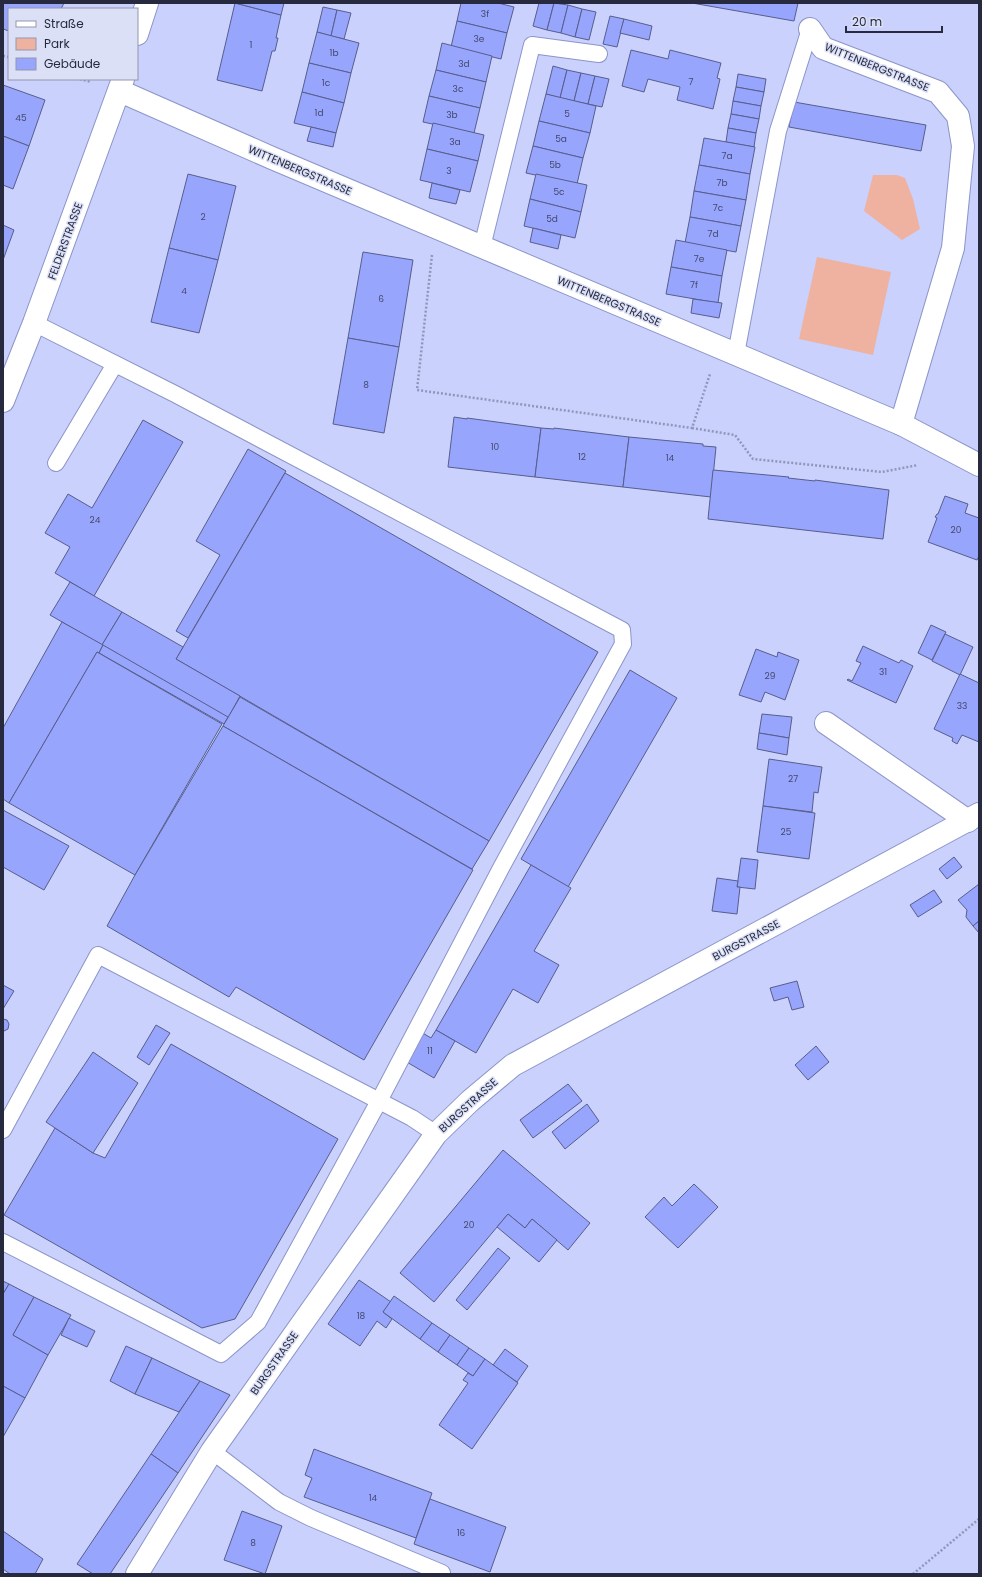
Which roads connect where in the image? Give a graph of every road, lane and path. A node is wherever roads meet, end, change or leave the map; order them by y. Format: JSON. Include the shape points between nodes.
{"nodes":[{"id":1,"x":146,"y":3,"type":"edge"},
{"id":2,"x":810,"y":30,"type":"joint"},
{"id":3,"x":138,"y":31,"type":"edge"},
{"id":4,"x":600,"y":54,"type":"dead end"},
{"id":5,"x":121,"y":85,"type":"edge"},
{"id":6,"x":435,"y":227,"type":"junction"},
{"id":7,"x":482,"y":247,"type":"junction"},
{"id":8,"x":34,"y":323,"type":"junction"},
{"id":9,"x":727,"y":351,"type":"junction"},
{"id":10,"x":115,"y":364,"type":"junction"},
{"id":11,"x":3,"y":401,"type":"edge"},
{"id":12,"x":901,"y":424,"type":"junction"},
{"id":13,"x":692,"y":428,"type":"junction"},
{"id":14,"x":56,"y":463,"type":"dead end"},
{"id":15,"x":918,"y":465,"type":"dead end"},
{"id":16,"x":979,"y":465,"type":"edge"},
{"id":17,"x":826,"y":723,"type":"dead end"},
{"id":18,"x":973,"y":818,"type":"edge"},
{"id":19,"x":379,"y":1101,"type":"junction"},
{"id":20,"x":3,"y":1130,"type":"edge"},
{"id":21,"x":436,"y":1134,"type":"junction"},
{"id":22,"x":3,"y":1242,"type":"edge"},
{"id":23,"x":212,"y":1451,"type":"junction"},
{"id":24,"x":979,"y":1520,"type":"edge"},
{"id":25,"x":442,"y":1573,"type":"edge"},
{"id":26,"x":137,"y":1574,"type":"edge"},
{"id":27,"x":913,"y":1574,"type":"edge"}],
"edges":[{"from":1,"to":3,"type":"street"},
{"from":2,"to":9,"type":"lane","name":"WITTENBERGSTRASSE","via":[[778,131]]},
{"from":2,"to":12,"type":"street","name":"WITTENBERGSTRASSE","via":[[823,48],[938,92],[958,116],[963,146],[953,248]]},
{"from":4,"to":7,"type":"lane","via":[[532,45]]},
{"from":5,"to":6,"type":"street","name":"WITTENBERGSTRASSE","via":[[272,158]]},
{"from":5,"to":8,"type":"street","name":"FELDERSTRASSE"},
{"from":6,"to":7,"type":"street","name":"WITTENBERGSTRASSE"},
{"from":6,"to":13,"type":"path","via":[[417,390]]},
{"from":7,"to":9,"type":"street","name":"WITTENBERGSTRASSE"},
{"from":8,"to":10,"type":"lane"},
{"from":8,"to":11,"type":"street","name":"FELDERSTRASSE"},
{"from":9,"to":12,"type":"street","name":"WITTENBERGSTRASSE"},
{"from":9,"to":13,"type":"path"},
{"from":10,"to":14,"type":"lane"},
{"from":10,"to":19,"type":"lane","via":[[622,630],[623,644],[501,868]]},
{"from":12,"to":16,"type":"street","name":"WITTENBERGSTRASSE"},
{"from":13,"to":15,"type":"path","via":[[735,436],[753,459],[882,472]]},
{"from":17,"to":18,"type":"street","name":"BURGSTRASSE"},
{"from":18,"to":21,"type":"street","name":"BURGSTRASSE","via":[[513,1065]]},
{"from":19,"to":20,"type":"lane","via":[[98,955]]},
{"from":19,"to":21,"type":"lane"},
{"from":19,"to":22,"type":"lane","via":[[258,1322],[221,1354]]},
{"from":21,"to":23,"type":"street","name":"BURGSTRASSE"},
{"from":23,"to":25,"type":"lane","via":[[279,1502]]},
{"from":23,"to":26,"type":"street","name":"BURGSTRASSE"},
{"from":24,"to":27,"type":"path"}]}
